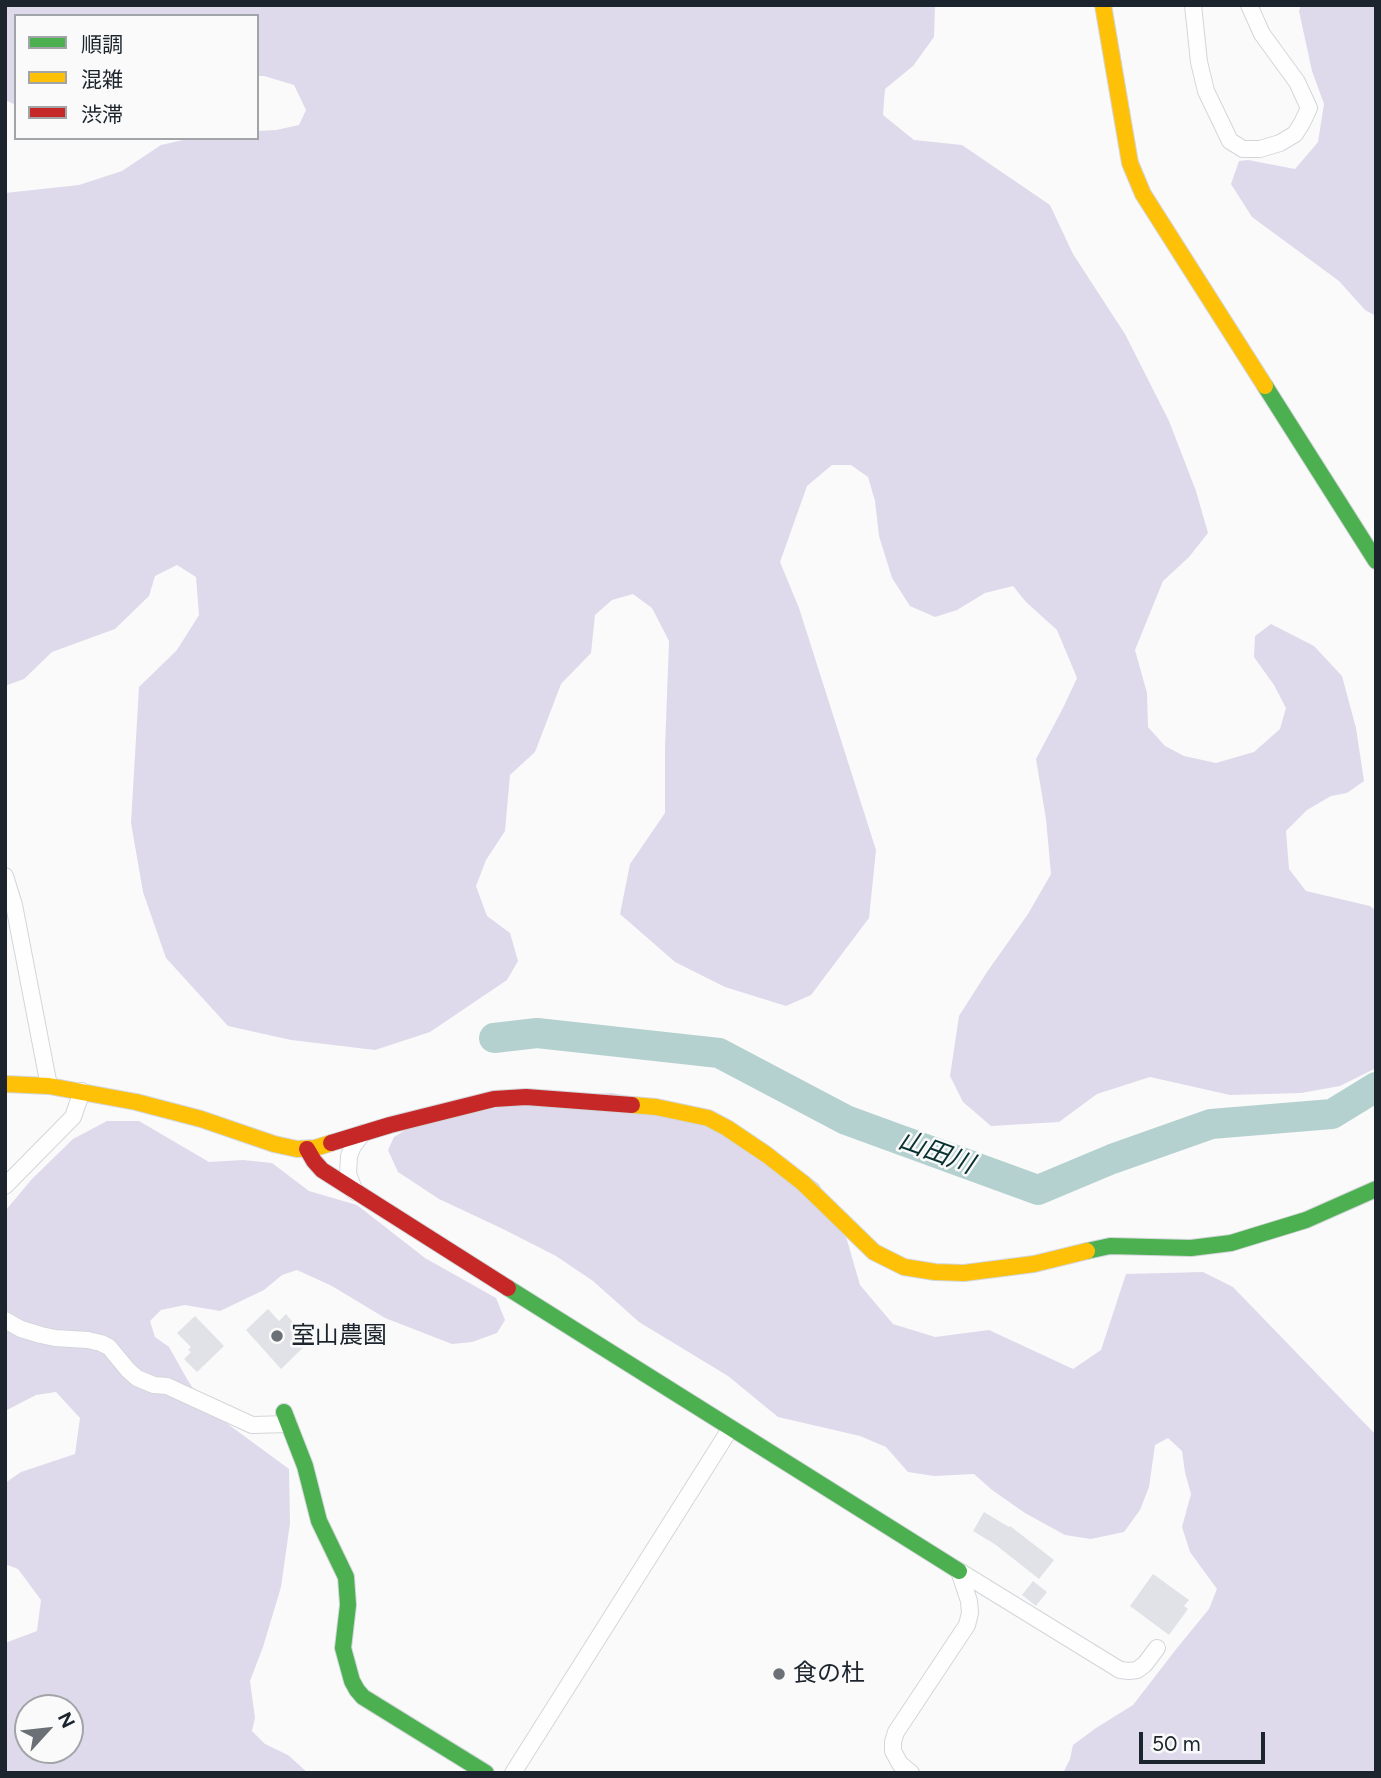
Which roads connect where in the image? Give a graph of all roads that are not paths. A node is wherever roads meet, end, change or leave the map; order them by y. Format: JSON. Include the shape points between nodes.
{"nodes":[{"id":1,"x":1103,"y":5,"type":"edge"},
{"id":2,"x":1193,"y":5,"type":"edge"},
{"id":3,"x":1249,"y":5,"type":"edge"},
{"id":4,"x":1376,"y":561,"type":"edge"},
{"id":5,"x":5,"y":876,"type":"edge"},
{"id":6,"x":5,"y":1084,"type":"edge"},
{"id":7,"x":49,"y":1086,"type":"junction"},
{"id":8,"x":82,"y":1091,"type":"junction"},
{"id":9,"x":363,"y":1133,"type":"junction"},
{"id":10,"x":307,"y":1149,"type":"junction"},
{"id":11,"x":5,"y":1186,"type":"edge"},
{"id":12,"x":1376,"y":1189,"type":"edge"},
{"id":13,"x":355,"y":1192,"type":"junction"},
{"id":14,"x":5,"y":1320,"type":"edge"},
{"id":15,"x":730,"y":1429,"type":"junction"},
{"id":16,"x":959,"y":1571,"type":"junction"},
{"id":17,"x":1157,"y":1648,"type":"dead end"},
{"id":18,"x":485,"y":1773,"type":"edge"},
{"id":19,"x":513,"y":1773,"type":"edge"},
{"id":20,"x":911,"y":1773,"type":"edge"}],
"edges":[{"from":1,"to":4,"type":"street","via":[[1130,163],[1143,194]]},
{"from":2,"to":3,"type":"street","via":[[1206,91],[1230,141],[1243,149],[1260,149],[1296,134],[1308,108]]},
{"from":5,"to":7,"type":"street"},
{"from":6,"to":7,"type":"street"},
{"from":7,"to":8,"type":"street"},
{"from":8,"to":10,"type":"street"},
{"from":8,"to":11,"type":"street","via":[[73,1117]]},
{"from":9,"to":10,"type":"street"},
{"from":9,"to":12,"type":"street","via":[[494,1099],[526,1097],[656,1107],[708,1118],[803,1183],[874,1252],[904,1266],[935,1272],[1034,1264],[1110,1247],[1191,1248],[1231,1243],[1306,1220]]},
{"from":9,"to":13,"type":"street","via":[[349,1156],[348,1174]]},
{"from":10,"to":13,"type":"street","via":[[322,1170]]},
{"from":13,"to":15,"type":"street"},
{"from":14,"to":18,"type":"street","via":[[41,1335],[101,1343],[137,1378],[167,1386],[253,1425],[287,1418],[319,1521],[346,1577],[343,1648],[357,1690]]},
{"from":15,"to":16,"type":"street"},
{"from":15,"to":19,"type":"street"},
{"from":16,"to":17,"type":"street","via":[[1120,1670],[1137,1670]]},
{"from":16,"to":20,"type":"street","via":[[970,1601],[967,1625],[893,1742],[893,1751]]}]}
